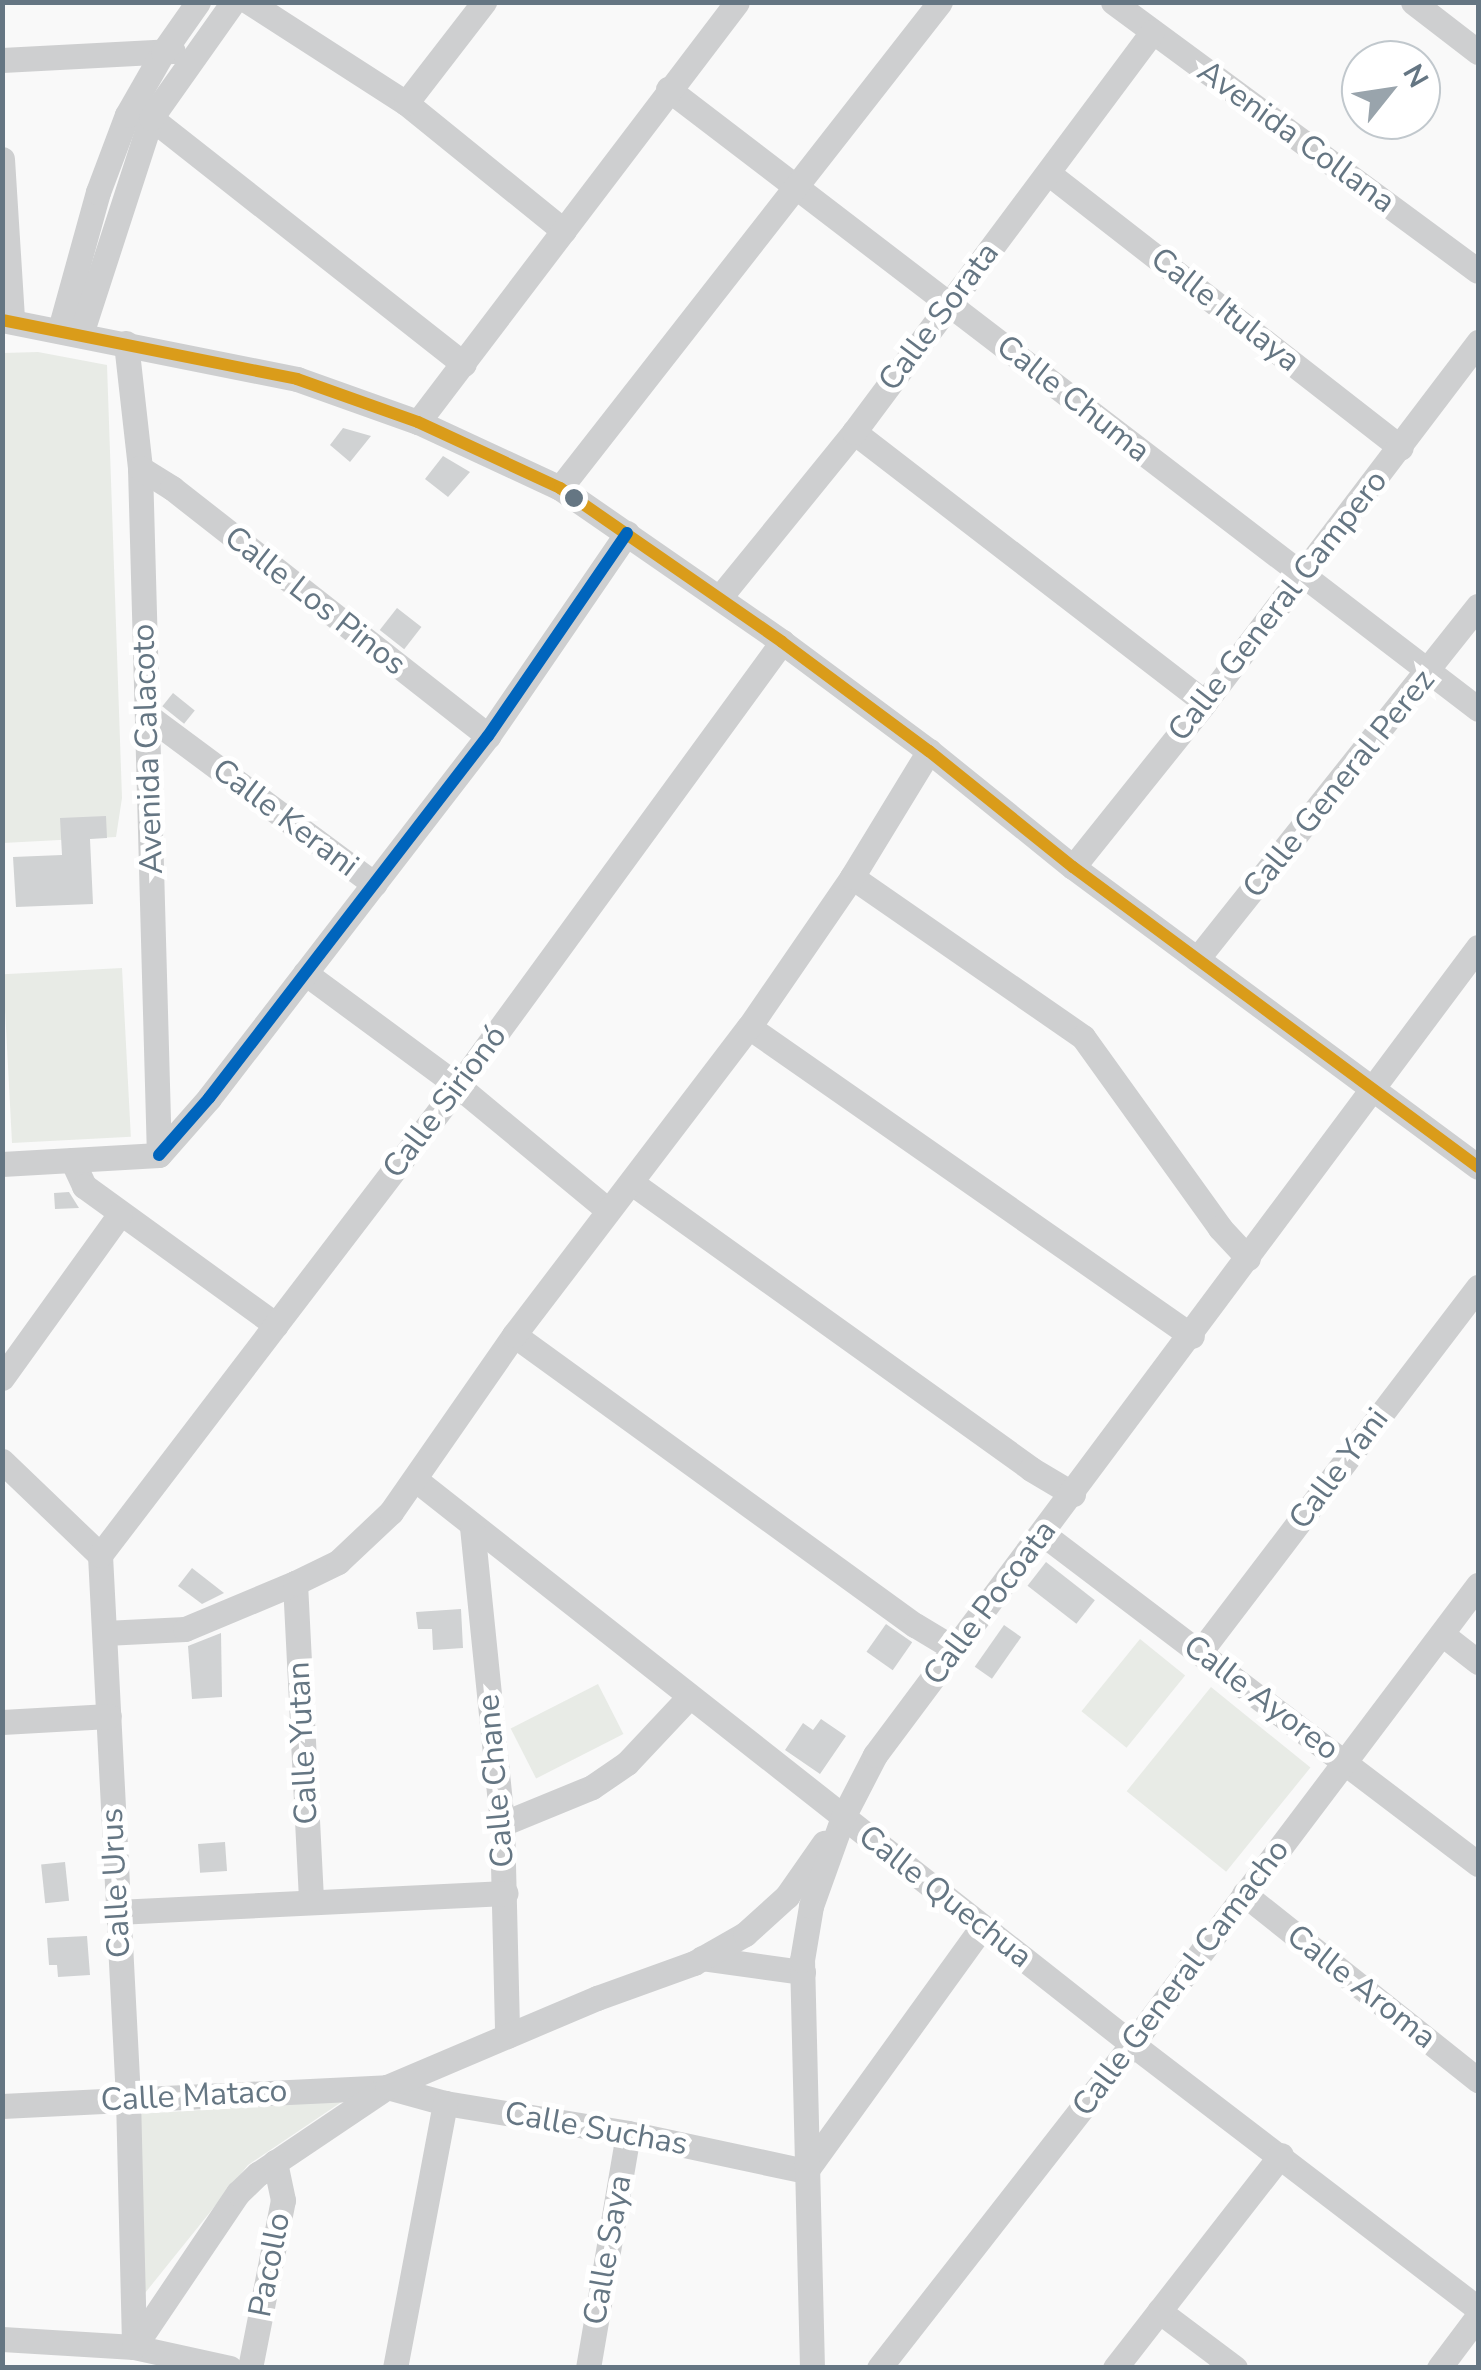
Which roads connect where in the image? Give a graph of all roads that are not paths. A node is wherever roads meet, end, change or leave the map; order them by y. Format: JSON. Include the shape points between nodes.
{"nodes":[{"id":1,"x":198,"y":2,"type":"edge"},
{"id":2,"x":233,"y":2,"type":"edge"},
{"id":3,"x":249,"y":2,"type":"edge"},
{"id":4,"x":484,"y":2,"type":"edge"},
{"id":5,"x":736,"y":2,"type":"edge"},
{"id":6,"x":940,"y":2,"type":"edge"},
{"id":7,"x":1113,"y":2,"type":"edge"},
{"id":8,"x":1413,"y":2,"type":"edge"},
{"id":9,"x":1152,"y":32,"type":"junction"},
{"id":10,"x":198,"y":50,"type":"junction"},
{"id":11,"x":163,"y":52,"type":"junction"},
{"id":12,"x":1478,"y":52,"type":"edge"},
{"id":13,"x":2,"y":60,"type":"edge"},
{"id":14,"x":668,"y":89,"type":"junction"},
{"id":15,"x":406,"y":103,"type":"junction"},
{"id":16,"x":151,"y":118,"type":"junction"},
{"id":17,"x":2,"y":159,"type":"edge"},
{"id":18,"x":1048,"y":173,"type":"junction"},
{"id":19,"x":798,"y":190,"type":"junction"},
{"id":20,"x":564,"y":230,"type":"junction"},
{"id":21,"x":1478,"y":271,"type":"edge"},
{"id":22,"x":948,"y":302,"type":"junction"},
{"id":23,"x":7,"y":320,"type":"edge"},
{"id":24,"x":71,"y":331,"type":"junction"},
{"id":25,"x":1478,"y":342,"type":"edge"},
{"id":26,"x":126,"y":343,"type":"junction"},
{"id":27,"x":464,"y":364,"type":"junction"},
{"id":28,"x":418,"y":422,"type":"junction"},
{"id":29,"x":854,"y":432,"type":"junction"},
{"id":30,"x":1401,"y":448,"type":"junction"},
{"id":31,"x":140,"y":468,"type":"junction"},
{"id":32,"x":560,"y":488,"type":"junction"},
{"id":33,"x":627,"y":533,"type":"junction"},
{"id":34,"x":1301,"y":575,"type":"junction"},
{"id":35,"x":720,"y":597,"type":"junction"},
{"id":36,"x":1478,"y":606,"type":"edge"},
{"id":37,"x":782,"y":642,"type":"junction"},
{"id":38,"x":1430,"y":672,"type":"junction"},
{"id":39,"x":1205,"y":702,"type":"junction"},
{"id":40,"x":1478,"y":709,"type":"edge"},
{"id":41,"x":148,"y":716,"type":"junction"},
{"id":42,"x":488,"y":736,"type":"junction"},
{"id":43,"x":929,"y":751,"type":"junction"},
{"id":44,"x":1073,"y":867,"type":"junction"},
{"id":45,"x":852,"y":877,"type":"junction"},
{"id":46,"x":374,"y":884,"type":"junction"},
{"id":47,"x":1478,"y":947,"type":"edge"},
{"id":48,"x":1196,"y":959,"type":"junction"},
{"id":49,"x":305,"y":973,"type":"junction"},
{"id":50,"x":749,"y":1026,"type":"junction"},
{"id":51,"x":458,"y":1086,"type":"junction"},
{"id":52,"x":1375,"y":1090,"type":"junction"},
{"id":53,"x":159,"y":1156,"type":"junction"},
{"id":54,"x":72,"y":1160,"type":"junction"},
{"id":55,"x":2,"y":1164,"type":"edge"},
{"id":56,"x":1478,"y":1167,"type":"edge"},
{"id":57,"x":632,"y":1182,"type":"junction"},
{"id":58,"x":608,"y":1210,"type":"junction"},
{"id":59,"x":120,"y":1214,"type":"junction"},
{"id":60,"x":1248,"y":1258,"type":"junction"},
{"id":61,"x":1478,"y":1287,"type":"edge"},
{"id":62,"x":276,"y":1325,"type":"junction"},
{"id":63,"x":514,"y":1335,"type":"junction"},
{"id":64,"x":1192,"y":1336,"type":"junction"},
{"id":65,"x":2,"y":1378,"type":"edge"},
{"id":66,"x":2,"y":1461,"type":"edge"},
{"id":67,"x":416,"y":1480,"type":"junction"},
{"id":68,"x":1073,"y":1494,"type":"junction"},
{"id":69,"x":472,"y":1527,"type":"junction"},
{"id":70,"x":1042,"y":1534,"type":"junction"},
{"id":71,"x":100,"y":1555,"type":"junction"},
{"id":72,"x":295,"y":1583,"type":"junction"},
{"id":73,"x":1478,"y":1585,"type":"edge"},
{"id":74,"x":104,"y":1632,"type":"junction"},
{"id":75,"x":1442,"y":1634,"type":"junction"},
{"id":76,"x":955,"y":1648,"type":"junction"},
{"id":77,"x":1200,"y":1652,"type":"junction"},
{"id":78,"x":1478,"y":1662,"type":"edge"},
{"id":79,"x":688,"y":1698,"type":"junction"},
{"id":80,"x":109,"y":1716,"type":"junction"},
{"id":81,"x":2,"y":1722,"type":"edge"},
{"id":82,"x":1346,"y":1762,"type":"junction"},
{"id":83,"x":843,"y":1817,"type":"junction"},
{"id":84,"x":502,"y":1824,"type":"junction"},
{"id":85,"x":1478,"y":1864,"type":"edge"},
{"id":86,"x":506,"y":1893,"type":"junction"},
{"id":87,"x":1244,"y":1894,"type":"junction"},
{"id":88,"x":311,"y":1902,"type":"junction"},
{"id":89,"x":117,"y":1912,"type":"junction"},
{"id":90,"x":982,"y":1927,"type":"junction"},
{"id":91,"x":702,"y":1958,"type":"junction"},
{"id":92,"x":803,"y":1972,"type":"junction"},
{"id":93,"x":507,"y":2036,"type":"junction"},
{"id":94,"x":1132,"y":2044,"type":"junction"},
{"id":95,"x":1478,"y":2080,"type":"edge"},
{"id":96,"x":386,"y":2087,"type":"junction"},
{"id":97,"x":128,"y":2098,"type":"junction"},
{"id":98,"x":445,"y":2103,"type":"junction"},
{"id":99,"x":2,"y":2106,"type":"edge"},
{"id":100,"x":628,"y":2133,"type":"junction"},
{"id":101,"x":1280,"y":2155,"type":"junction"},
{"id":102,"x":275,"y":2162,"type":"junction"},
{"id":103,"x":806,"y":2171,"type":"junction"},
{"id":104,"x":1159,"y":2310,"type":"junction"},
{"id":105,"x":1478,"y":2312,"type":"edge"},
{"id":106,"x":2,"y":2340,"type":"edge"},
{"id":107,"x":134,"y":2346,"type":"junction"},
{"id":108,"x":230,"y":2368,"type":"edge"},
{"id":109,"x":250,"y":2368,"type":"edge"},
{"id":110,"x":395,"y":2368,"type":"edge"},
{"id":111,"x":588,"y":2368,"type":"edge"},
{"id":112,"x":812,"y":2368,"type":"edge"},
{"id":113,"x":879,"y":2368,"type":"edge"},
{"id":114,"x":1115,"y":2368,"type":"edge"},
{"id":115,"x":1235,"y":2368,"type":"edge"},
{"id":116,"x":1439,"y":2368,"type":"edge"}],
"edges":[{"from":1,"to":11,"type":"street"},
{"from":2,"to":10,"type":"street"},
{"from":3,"to":15,"type":"street"},
{"from":4,"to":15,"type":"street"},
{"from":5,"to":14,"type":"street"},
{"from":6,"to":19,"type":"street"},
{"from":7,"to":9,"type":"street","name":"Avenida Collana"},
{"from":8,"to":12,"type":"street"},
{"from":9,"to":18,"type":"street","name":"Calle Sorata"},
{"from":9,"to":21,"type":"street","name":"Avenida Collana"},
{"from":10,"to":11,"type":"street"},
{"from":10,"to":16,"type":"street"},
{"from":11,"to":13,"type":"street"},
{"from":11,"to":24,"type":"street","via":[[128,115],[98,192]]},
{"from":14,"to":19,"type":"street","name":"Calle Chuma"},
{"from":14,"to":20,"type":"street"},
{"from":15,"to":20,"type":"street"},
{"from":16,"to":24,"type":"street"},
{"from":16,"to":27,"type":"street"},
{"from":17,"to":23,"type":"street"},
{"from":18,"to":22,"type":"street","name":"Calle Sorata"},
{"from":18,"to":30,"type":"street","name":"Calle Itulaya"},
{"from":19,"to":22,"type":"street","name":"Calle Chuma"},
{"from":19,"to":32,"type":"street"},
{"from":20,"to":27,"type":"street"},
{"from":22,"to":29,"type":"street","name":"Calle Sorata"},
{"from":22,"to":34,"type":"street","name":"Calle Chuma"},
{"from":23,"to":24,"type":"street"},
{"from":24,"to":26,"type":"street"},
{"from":25,"to":30,"type":"street","name":"Calle General Campero"},
{"from":26,"to":28,"type":"street","via":[[298,380]]},
{"from":26,"to":31,"type":"street","name":"Avenida Calacoto"},
{"from":27,"to":28,"type":"street"},
{"from":28,"to":32,"type":"street"},
{"from":29,"to":35,"type":"street","name":"Calle Sorata"},
{"from":29,"to":39,"type":"street"},
{"from":30,"to":34,"type":"street","name":"Calle General Campero"},
{"from":31,"to":41,"type":"street","name":"Avenida Calacoto"},
{"from":31,"to":42,"type":"street","name":"Calle Los Pinos"},
{"from":32,"to":33,"type":"street"},
{"from":33,"to":35,"type":"street"},
{"from":33,"to":42,"type":"street"},
{"from":34,"to":38,"type":"street","name":"Calle Chuma"},
{"from":34,"to":39,"type":"street","name":"Calle General Campero"},
{"from":35,"to":37,"type":"street"},
{"from":36,"to":38,"type":"street","name":"Calle General Perez"},
{"from":37,"to":43,"type":"street"},
{"from":37,"to":51,"type":"street","name":"Calle Sirionó"},
{"from":38,"to":40,"type":"street","name":"Calle Chuma"},
{"from":38,"to":48,"type":"street","name":"Calle General Perez"},
{"from":39,"to":44,"type":"street","name":"Calle General Campero"},
{"from":41,"to":46,"type":"street","name":"Calle Kerani"},
{"from":41,"to":53,"type":"street","name":"Avenida Calacoto"},
{"from":42,"to":46,"type":"street"},
{"from":43,"to":44,"type":"street"},
{"from":43,"to":45,"type":"street"},
{"from":44,"to":48,"type":"street"},
{"from":45,"to":50,"type":"street"},
{"from":45,"to":60,"type":"street","via":[[1084,1037]]},
{"from":46,"to":49,"type":"street"},
{"from":47,"to":52,"type":"street","name":"Calle Pocoata"},
{"from":48,"to":52,"type":"street"},
{"from":49,"to":51,"type":"street"},
{"from":49,"to":53,"type":"street"},
{"from":50,"to":57,"type":"street"},
{"from":50,"to":64,"type":"street"},
{"from":51,"to":58,"type":"street"},
{"from":51,"to":62,"type":"street","name":"Calle Sirionó"},
{"from":52,"to":56,"type":"street"},
{"from":52,"to":60,"type":"street","name":"Calle Pocoata"},
{"from":53,"to":54,"type":"street"},
{"from":54,"to":55,"type":"street"},
{"from":54,"to":59,"type":"street","via":[[84,1186]]},
{"from":57,"to":58,"type":"street"},
{"from":57,"to":68,"type":"street"},
{"from":58,"to":63,"type":"street"},
{"from":59,"to":62,"type":"street"},
{"from":59,"to":65,"type":"street"},
{"from":60,"to":64,"type":"street","name":"Calle Pocoata"},
{"from":61,"to":77,"type":"street","name":"Calle Yani"},
{"from":62,"to":71,"type":"street","name":"Calle Sirionó"},
{"from":63,"to":67,"type":"street"},
{"from":63,"to":76,"type":"street"},
{"from":64,"to":68,"type":"street","name":"Calle Pocoata"},
{"from":66,"to":71,"type":"street"},
{"from":67,"to":69,"type":"street","name":"Calle Quechua"},
{"from":67,"to":72,"type":"street","via":[[338,1562]]},
{"from":68,"to":70,"type":"street","name":"Calle Pocoata"},
{"from":69,"to":79,"type":"street","name":"Calle Quechua"},
{"from":69,"to":84,"type":"street","name":"Calle Chane"},
{"from":70,"to":76,"type":"street","name":"Calle Pocoata"},
{"from":70,"to":77,"type":"street","name":"Calle Ayoreo"},
{"from":71,"to":74,"type":"street","name":"Calle Urus"},
{"from":72,"to":74,"type":"street","via":[[185,1629]]},
{"from":72,"to":88,"type":"street","name":"Calle Yutan"},
{"from":73,"to":75,"type":"street","name":"Calle General Camacho"},
{"from":74,"to":80,"type":"street","name":"Calle Urus"},
{"from":75,"to":78,"type":"street"},
{"from":75,"to":82,"type":"street","name":"Calle General Camacho"},
{"from":76,"to":83,"type":"street","name":"Calle Pocoata","via":[[876,1754]]},
{"from":77,"to":82,"type":"street","name":"Calle Ayoreo"},
{"from":79,"to":83,"type":"street","name":"Calle Quechua"},
{"from":79,"to":84,"type":"street","via":[[626,1763],[592,1787]]},
{"from":80,"to":81,"type":"street"},
{"from":80,"to":89,"type":"street","name":"Calle Urus"},
{"from":82,"to":85,"type":"street","name":"Calle Ayoreo"},
{"from":82,"to":87,"type":"street","name":"Calle General Camacho"},
{"from":83,"to":90,"type":"street","name":"Calle Quechua"},
{"from":83,"to":91,"type":"street","via":[[787,1896],[745,1934]]},
{"from":83,"to":92,"type":"street","name":"Calle Pocoata","via":[[812,1906]]},
{"from":84,"to":86,"type":"street","name":"Calle Chane"},
{"from":86,"to":88,"type":"street"},
{"from":86,"to":93,"type":"street","name":"Calle Chane"},
{"from":87,"to":94,"type":"street","name":"Calle General Camacho"},
{"from":87,"to":95,"type":"street","name":"Calle Aroma"},
{"from":88,"to":89,"type":"street"},
{"from":89,"to":97,"type":"street","name":"Calle Urus"},
{"from":90,"to":94,"type":"street","name":"Calle Quechua"},
{"from":90,"to":103,"type":"street"},
{"from":91,"to":92,"type":"street"},
{"from":91,"to":93,"type":"street"},
{"from":92,"to":103,"type":"street","name":"Calle Pocoata"},
{"from":93,"to":96,"type":"street"},
{"from":94,"to":101,"type":"street","name":"Calle Quechua"},
{"from":94,"to":113,"type":"street","name":"Calle General Camacho"},
{"from":96,"to":97,"type":"street","name":"Calle Mataco"},
{"from":96,"to":98,"type":"street","name":"Calle Suchas"},
{"from":96,"to":102,"type":"street"},
{"from":97,"to":99,"type":"street","name":"Calle Mataco"},
{"from":97,"to":107,"type":"street","name":"Calle Urus"},
{"from":98,"to":100,"type":"street","name":"Calle Suchas"},
{"from":98,"to":110,"type":"street"},
{"from":100,"to":103,"type":"street","name":"Calle Suchas"},
{"from":100,"to":111,"type":"street","name":"Calle Saya"},
{"from":101,"to":104,"type":"street"},
{"from":101,"to":105,"type":"street","name":"Calle Quechua"},
{"from":102,"to":107,"type":"street","via":[[238,2193]]},
{"from":102,"to":109,"type":"street","name":"Pacollo","via":[[283,2200]]},
{"from":103,"to":112,"type":"street","name":"Calle Pocoata"},
{"from":104,"to":114,"type":"street"},
{"from":104,"to":115,"type":"street"},
{"from":105,"to":116,"type":"street"},
{"from":106,"to":107,"type":"street"},
{"from":107,"to":108,"type":"street"}]}
